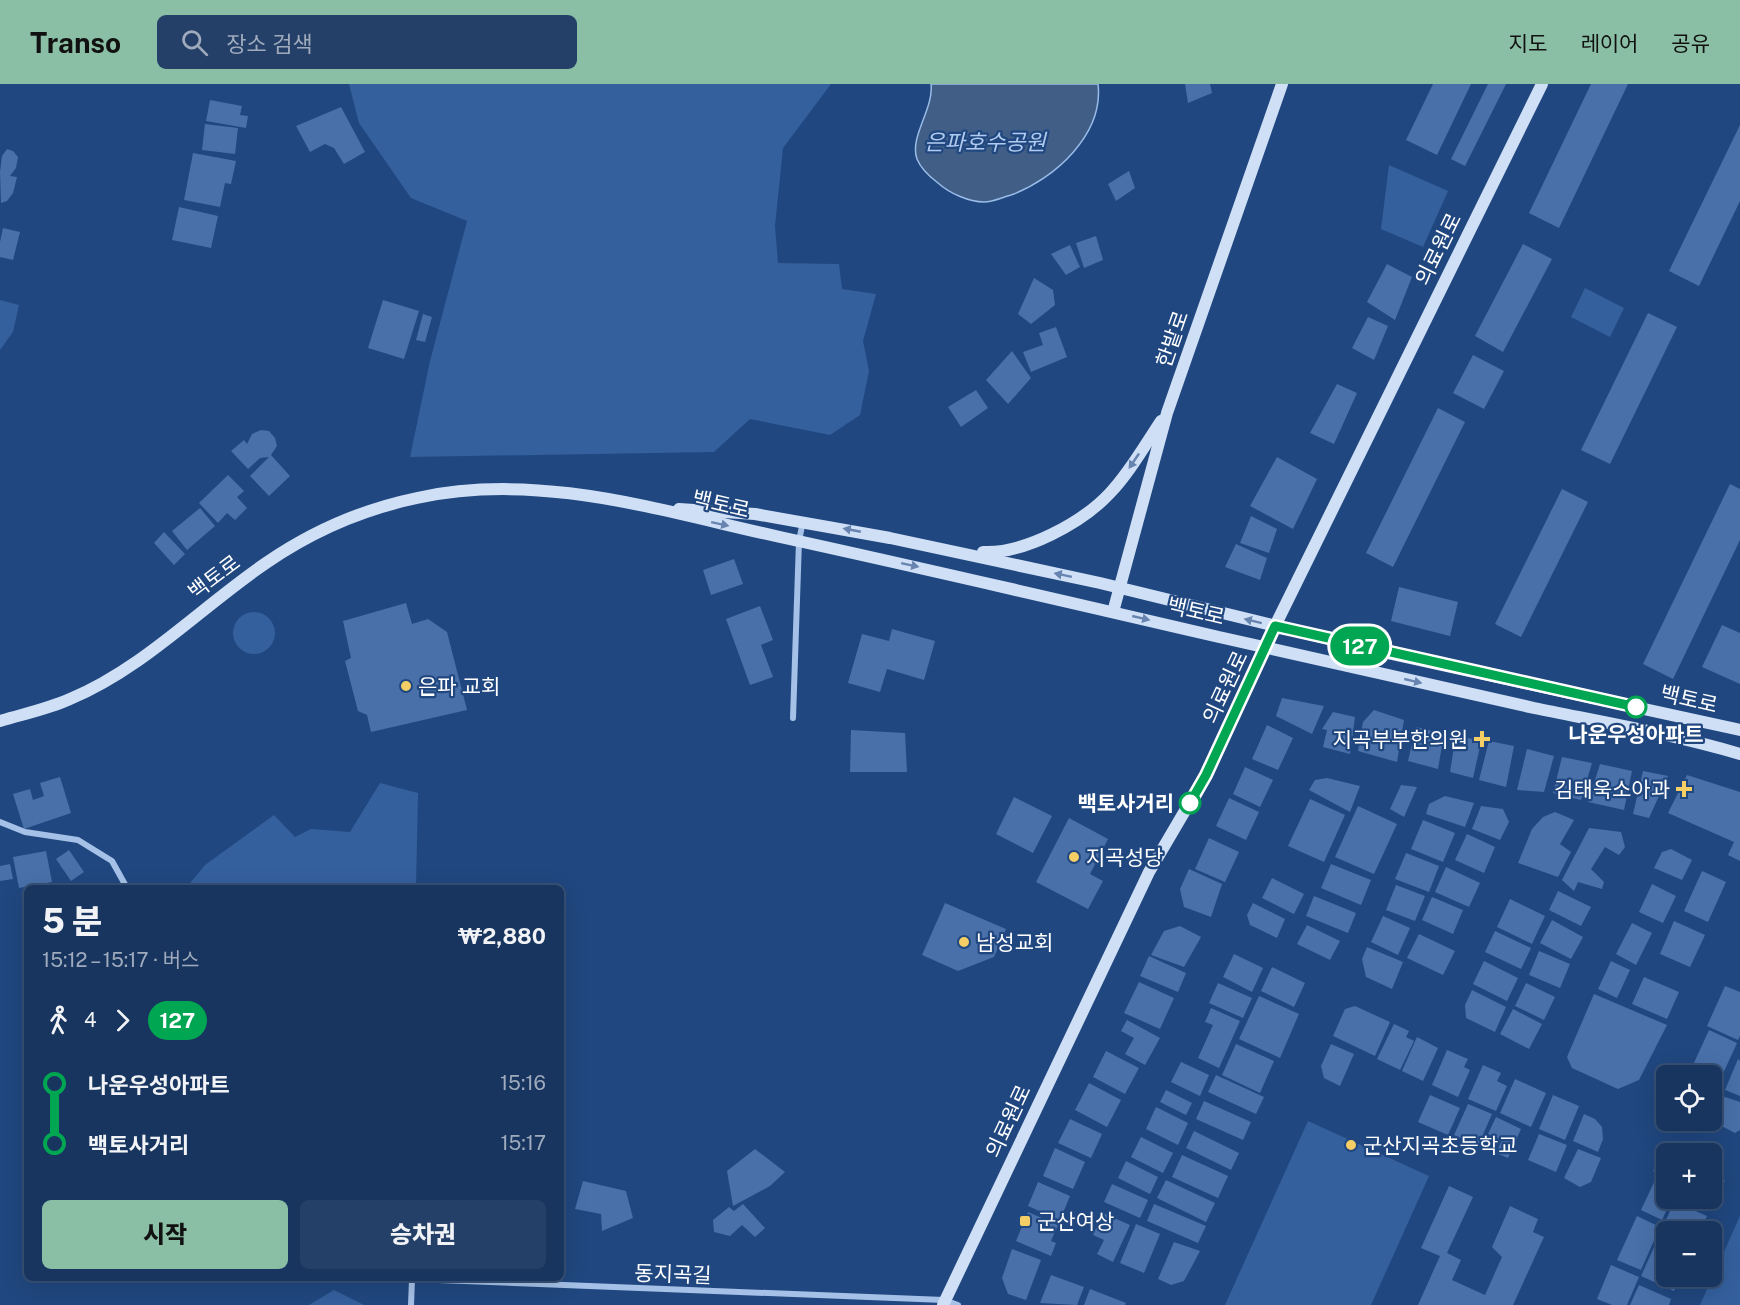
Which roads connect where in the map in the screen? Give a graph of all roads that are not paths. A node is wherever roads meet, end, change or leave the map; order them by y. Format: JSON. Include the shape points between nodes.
{"nodes":[{"id":1,"x":1282,"y":84,"type":"edge"},
{"id":2,"x":1542,"y":84,"type":"edge"},
{"id":3,"x":1167,"y":413,"type":"junction"},
{"id":4,"x":642,"y":506,"type":"junction"},
{"id":5,"x":803,"y":521,"type":"junction"},
{"id":6,"x":799,"y":541,"type":"junction"},
{"id":7,"x":954,"y":551,"type":"junction"},
{"id":8,"x":1119,"y":587,"type":"junction"},
{"id":9,"x":1113,"y":612,"type":"junction"},
{"id":10,"x":1275,"y":626,"type":"junction"},
{"id":11,"x":1265,"y":647,"type":"junction"},
{"id":12,"x":793,"y":718,"type":"dead end"},
{"id":13,"x":0,"y":721,"type":"edge"},
{"id":14,"x":1740,"y":730,"type":"edge"},
{"id":15,"x":1740,"y":754,"type":"edge"},
{"id":16,"x":0,"y":822,"type":"edge"},
{"id":17,"x":125,"y":885,"type":"edge"},
{"id":18,"x":412,"y":1281,"type":"edge"},
{"id":19,"x":491,"y":1281,"type":"edge"},
{"id":20,"x":944,"y":1303,"type":"edge"},
{"id":21,"x":411,"y":1305,"type":"edge"},
{"id":22,"x":958,"y":1305,"type":"edge"}],
"edges":[{"from":1,"to":3,"type":"street","name":"한밭로"},
{"from":2,"to":10,"type":"street","name":"의료원로"},
{"from":3,"to":7,"type":"street","one_way":true,"via":[[1111,493],[1094,508],[1016,549],[995,553]]},
{"from":3,"to":8,"type":"street","name":"한밭로"},
{"from":4,"to":5,"type":"street","name":"백토로"},
{"from":4,"to":6,"type":"street","name":"백토로","one_way":true},
{"from":4,"to":13,"type":"street","name":"백토로","via":[[563,492],[486,488],[418,498],[349,518],[266,562],[117,674],[72,699]]},
{"from":5,"to":6,"type":"street"},
{"from":7,"to":5,"type":"street","name":"백토로","one_way":true},
{"from":6,"to":9,"type":"street","name":"백토로","one_way":true},
{"from":6,"to":12,"type":"street"},
{"from":8,"to":7,"type":"street","name":"백토로","one_way":true},
{"from":8,"to":9,"type":"street","name":"한밭로"},
{"from":10,"to":8,"type":"street","name":"백토로","one_way":true},
{"from":9,"to":11,"type":"street","name":"백토로","one_way":true},
{"from":10,"to":11,"type":"street","name":"의료원로"},
{"from":10,"to":14,"type":"street","name":"백토로"},
{"from":11,"to":15,"type":"street","name":"백토로","one_way":true},
{"from":11,"to":20,"type":"street","name":"의료원로","via":[[1206,775],[1149,872]]},
{"from":16,"to":17,"type":"street","via":[[25,832],[78,840],[112,861]]},
{"from":18,"to":21,"type":"street","name":"동지곡길"},
{"from":19,"to":20,"type":"street","name":"동지곡길"},
{"from":20,"to":22,"type":"street","name":"동지곡길"}]}
